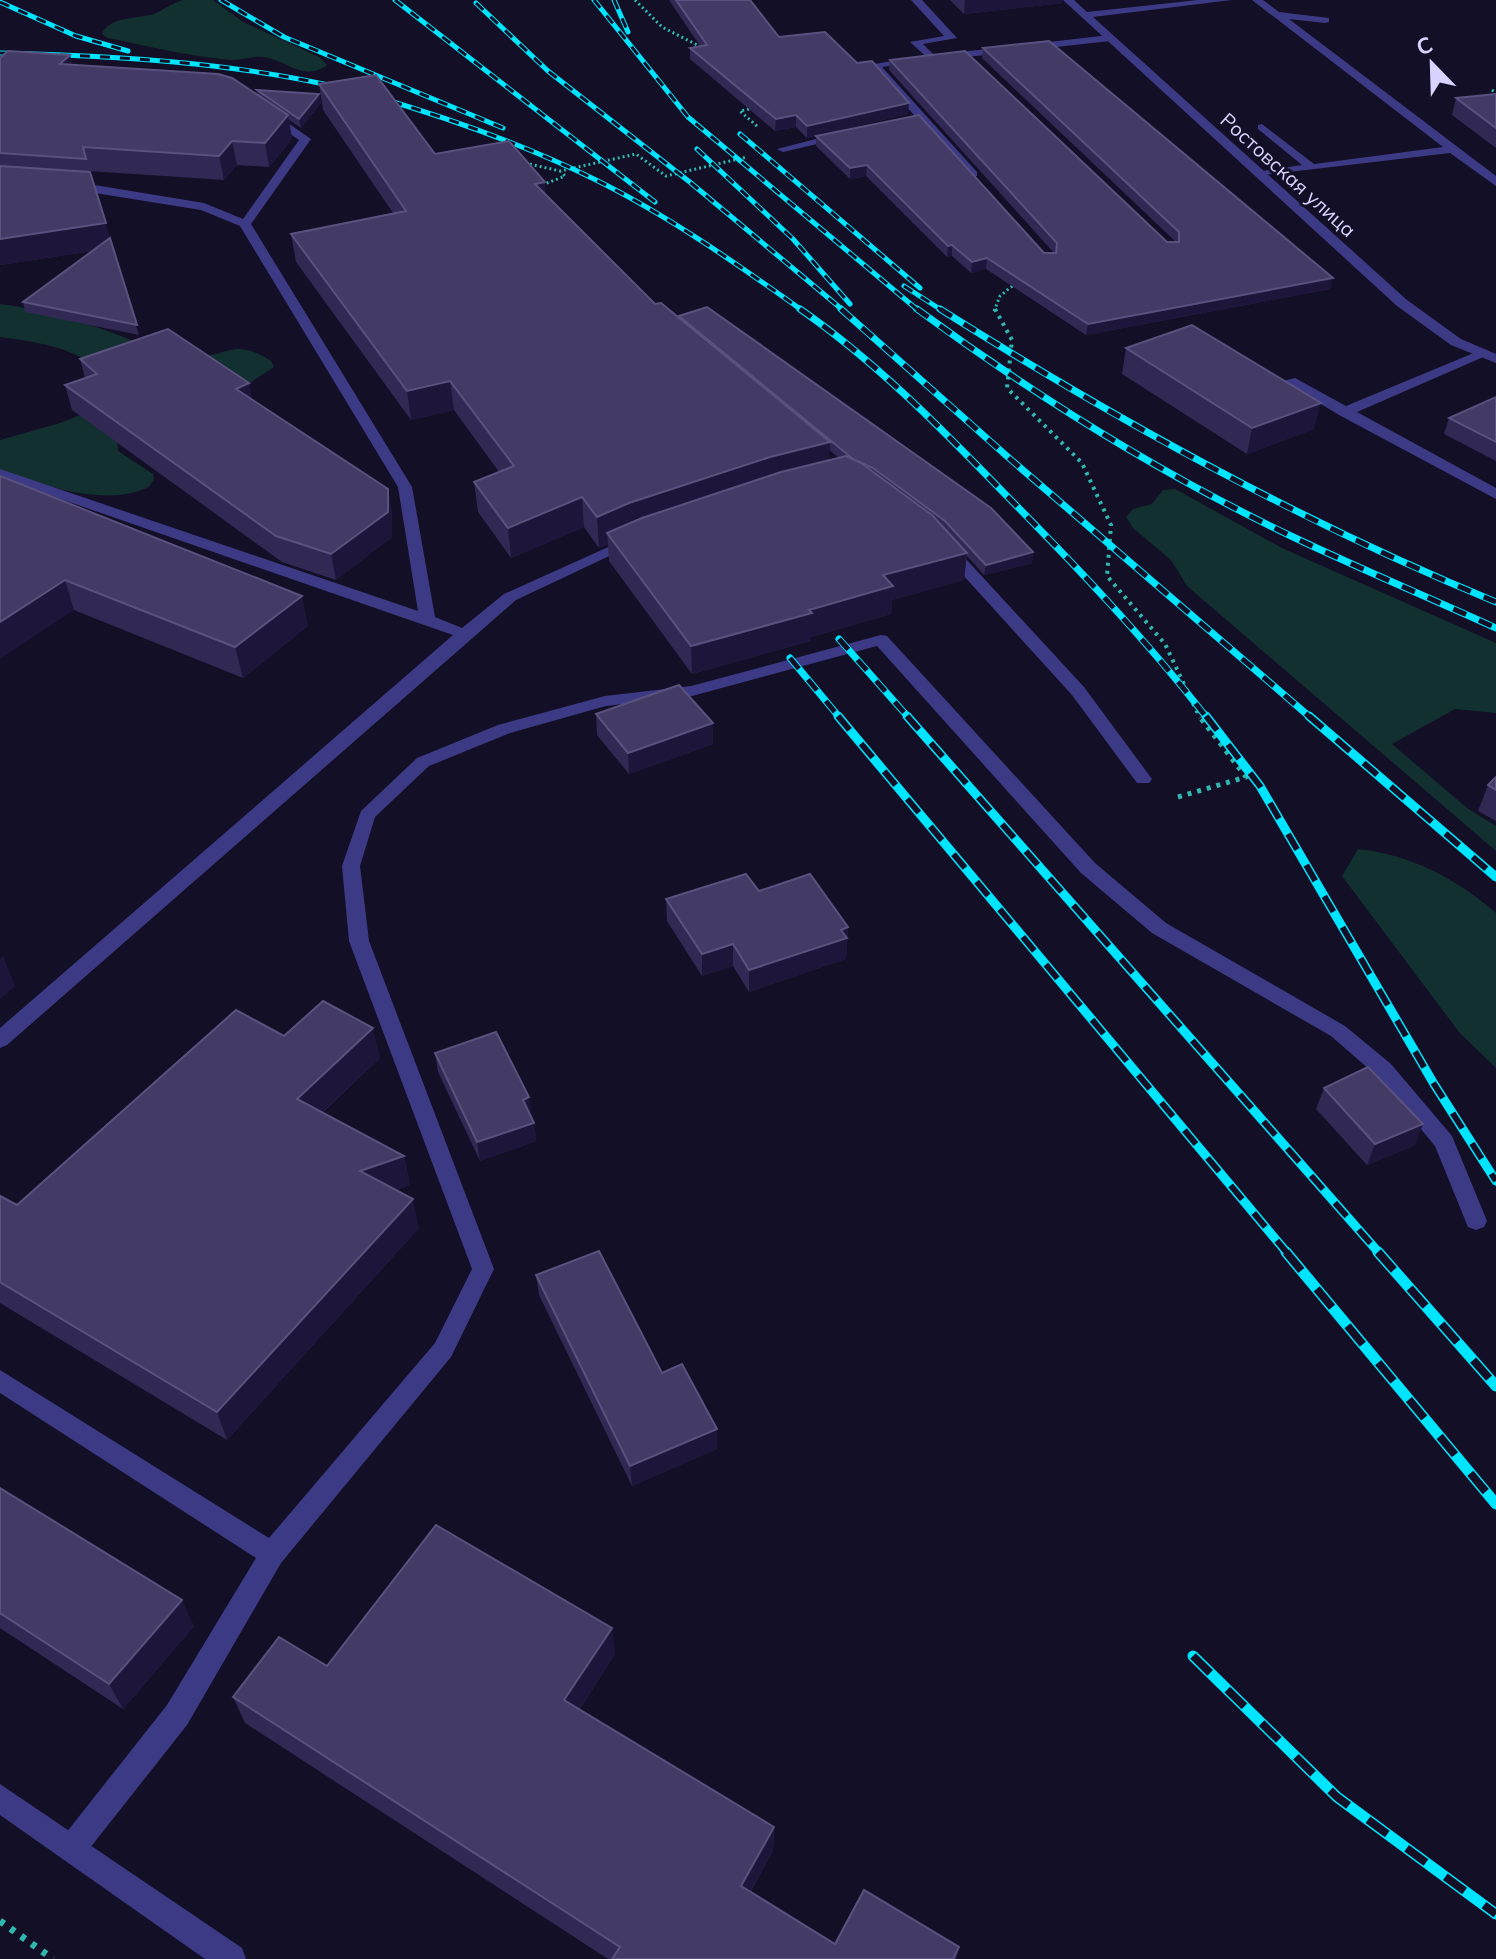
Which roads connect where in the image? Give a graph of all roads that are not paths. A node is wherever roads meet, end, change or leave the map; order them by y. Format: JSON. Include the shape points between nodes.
{"nodes":[{"id":1,"x":916,"y":0,"type":"edge"},
{"id":2,"x":1068,"y":0,"type":"edge"},
{"id":3,"x":1224,"y":0,"type":"edge"},
{"id":4,"x":1257,"y":0,"type":"edge"},
{"id":5,"x":1084,"y":15,"type":"junction"},
{"id":6,"x":1278,"y":15,"type":"junction"},
{"id":7,"x":1325,"y":20,"type":"dead end"},
{"id":8,"x":1110,"y":38,"type":"junction"},
{"id":9,"x":967,"y":54,"type":"junction"},
{"id":10,"x":931,"y":58,"type":"junction"},
{"id":11,"x":978,"y":65,"type":"edge"},
{"id":12,"x":251,"y":102,"type":"edge"},
{"id":13,"x":921,"y":118,"type":"junction"},
{"id":14,"x":906,"y":121,"type":"edge"},
{"id":15,"x":1262,"y":127,"type":"dead end"},
{"id":16,"x":860,"y":131,"type":"edge"},
{"id":17,"x":783,"y":149,"type":"road end"},
{"id":18,"x":1453,"y":149,"type":"junction"},
{"id":19,"x":1311,"y":167,"type":"junction"},
{"id":20,"x":1260,"y":174,"type":"junction"},
{"id":21,"x":1496,"y":182,"type":"edge"},
{"id":22,"x":57,"y":184,"type":"edge"},
{"id":23,"x":985,"y":188,"type":"edge"},
{"id":24,"x":245,"y":224,"type":"junction"},
{"id":25,"x":1489,"y":357,"type":"edge"},
{"id":26,"x":1290,"y":381,"type":"edge"},
{"id":27,"x":1344,"y":412,"type":"junction"},
{"id":28,"x":0,"y":473,"type":"edge"},
{"id":29,"x":1496,"y":494,"type":"edge"},
{"id":30,"x":651,"y":534,"type":"edge"},
{"id":31,"x":937,"y":537,"type":"edge"},
{"id":32,"x":427,"y":620,"type":"junction"},
{"id":33,"x":464,"y":634,"type":"junction"},
{"id":34,"x":1143,"y":779,"type":"road end"},
{"id":35,"x":0,"y":1040,"type":"edge"},
{"id":36,"x":1476,"y":1221,"type":"dead end"},
{"id":37,"x":0,"y":1380,"type":"edge"},
{"id":38,"x":272,"y":1554,"type":"junction"},
{"id":39,"x":0,"y":1798,"type":"edge"},
{"id":40,"x":72,"y":1848,"type":"junction"},
{"id":41,"x":231,"y":1959,"type":"edge"}],
"edges":[{"from":1,"to":10,"type":"street","via":[[952,38],[915,42]]},
{"from":2,"to":5,"type":"street","name":"Ростовская улица"},
{"from":3,"to":5,"type":"street"},
{"from":4,"to":6,"type":"street"},
{"from":5,"to":8,"type":"street","name":"Ростовская улица"},
{"from":6,"to":7,"type":"street"},
{"from":6,"to":18,"type":"street"},
{"from":8,"to":9,"type":"street"},
{"from":8,"to":20,"type":"street","name":"Ростовская улица"},
{"from":9,"to":10,"type":"street"},
{"from":9,"to":11,"type":"street"},
{"from":10,"to":13,"type":"street","via":[[874,65]]},
{"from":12,"to":24,"type":"street","via":[[305,139]]},
{"from":13,"to":14,"type":"street"},
{"from":13,"to":23,"type":"street"},
{"from":15,"to":19,"type":"street"},
{"from":16,"to":17,"type":"street"},
{"from":18,"to":19,"type":"street"},
{"from":18,"to":21,"type":"street"},
{"from":19,"to":20,"type":"street"},
{"from":20,"to":25,"type":"street","name":"Ростовская улица","via":[[1402,303],[1444,334]]},
{"from":22,"to":24,"type":"street","via":[[204,207]]},
{"from":24,"to":32,"type":"street","via":[[405,487]]},
{"from":25,"to":27,"type":"street"},
{"from":26,"to":27,"type":"street"},
{"from":27,"to":29,"type":"street"},
{"from":28,"to":32,"type":"street"},
{"from":30,"to":33,"type":"street","via":[[510,597]]},
{"from":31,"to":34,"type":"street","via":[[1078,691]]},
{"from":32,"to":33,"type":"street"},
{"from":33,"to":35,"type":"street"},
{"from":36,"to":38,"type":"street","via":[[1444,1142],[1384,1070],[1338,1031],[1159,928],[1088,868],[881,640],[692,691],[605,701],[504,729],[423,762],[367,815],[351,866],[359,941],[483,1269],[443,1350]]},
{"from":37,"to":38,"type":"street"},
{"from":38,"to":40,"type":"street","via":[[177,1715]]},
{"from":39,"to":40,"type":"street"},
{"from":40,"to":41,"type":"street"}]}
